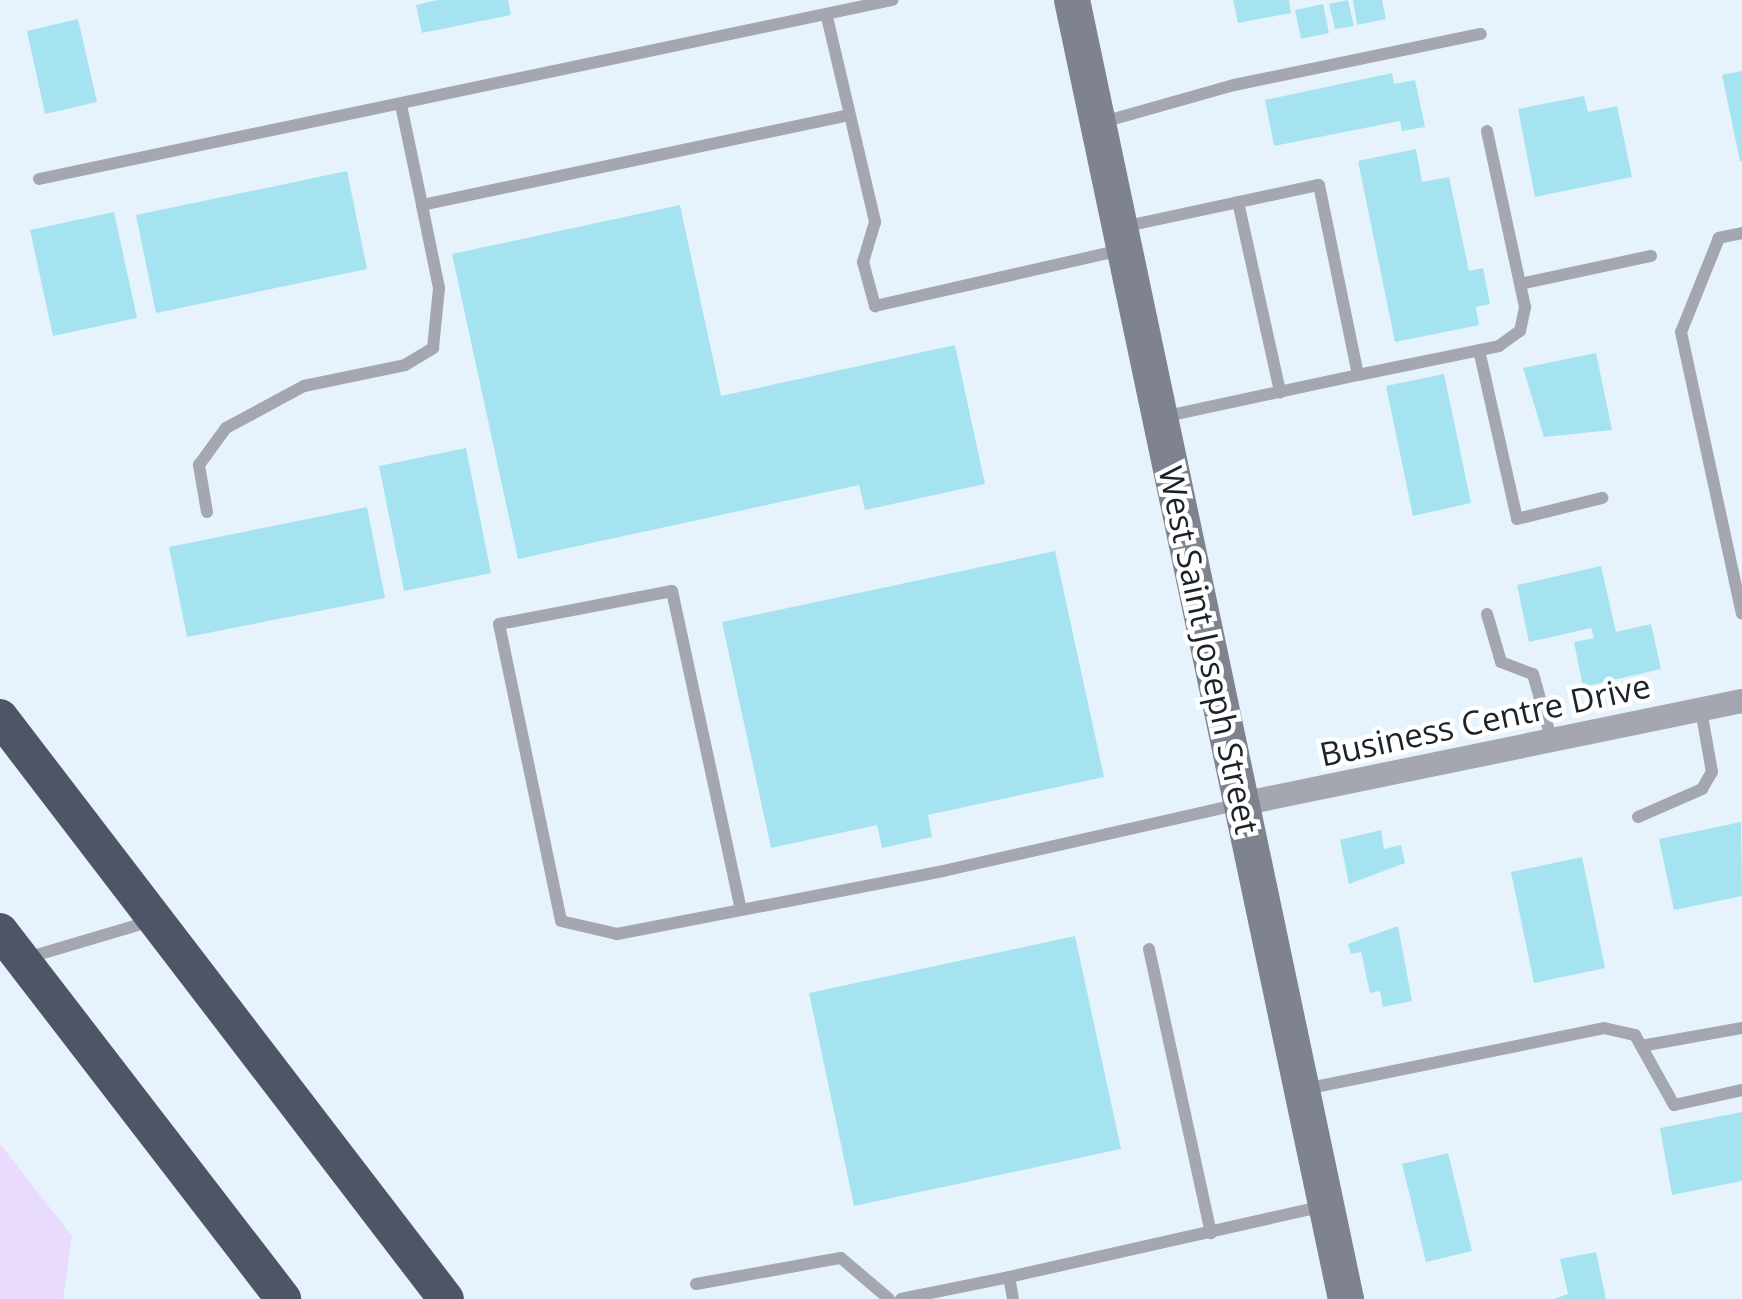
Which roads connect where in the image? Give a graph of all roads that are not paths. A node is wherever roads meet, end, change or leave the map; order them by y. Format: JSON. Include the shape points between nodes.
{"nodes":[{"id":1,"x":892,"y":0,"type":"edge"},
{"id":2,"x":1072,"y":0,"type":"edge"},
{"id":3,"x":827,"y":17,"type":"junction"},
{"id":4,"x":1481,"y":34,"type":"dead end"},
{"id":5,"x":401,"y":105,"type":"junction"},
{"id":6,"x":848,"y":115,"type":"junction"},
{"id":7,"x":1098,"y":123,"type":"junction"},
{"id":8,"x":1487,"y":131,"type":"dead end"},
{"id":9,"x":39,"y":179,"type":"dead end"},
{"id":10,"x":1238,"y":202,"type":"junction"},
{"id":11,"x":422,"y":205,"type":"junction"},
{"id":12,"x":1742,"y":233,"type":"edge"},
{"id":13,"x":1122,"y":239,"type":"junction"},
{"id":14,"x":1652,"y":256,"type":"dead end"},
{"id":15,"x":1520,"y":284,"type":"junction"},
{"id":16,"x":1479,"y":350,"type":"junction"},
{"id":17,"x":1358,"y":375,"type":"junction"},
{"id":18,"x":1280,"y":392,"type":"junction"},
{"id":19,"x":1160,"y":418,"type":"junction"},
{"id":20,"x":1602,"y":499,"type":"dead end"},
{"id":21,"x":207,"y":512,"type":"dead end"},
{"id":22,"x":1742,"y":613,"type":"edge"},
{"id":23,"x":1487,"y":614,"type":"dead end"},
{"id":24,"x":1742,"y":700,"type":"edge"},
{"id":25,"x":1701,"y":709,"type":"junction"},
{"id":26,"x":0,"y":717,"type":"edge"},
{"id":27,"x":1552,"y":741,"type":"junction"},
{"id":28,"x":1241,"y":804,"type":"junction"},
{"id":29,"x":1638,"y":817,"type":"dead end"},
{"id":30,"x":741,"y":910,"type":"junction"},
{"id":31,"x":155,"y":920,"type":"junction"},
{"id":32,"x":11,"y":945,"type":"edge"},
{"id":33,"x":1149,"y":949,"type":"dead end"},
{"id":34,"x":1742,"y":1028,"type":"edge"},
{"id":35,"x":1641,"y":1046,"type":"junction"},
{"id":36,"x":1304,"y":1089,"type":"junction"},
{"id":37,"x":1742,"y":1090,"type":"edge"},
{"id":38,"x":1326,"y":1205,"type":"junction"},
{"id":39,"x":1211,"y":1233,"type":"junction"},
{"id":40,"x":1009,"y":1277,"type":"junction"},
{"id":41,"x":696,"y":1284,"type":"dead end"},
{"id":42,"x":284,"y":1299,"type":"edge"},
{"id":43,"x":446,"y":1299,"type":"edge"},
{"id":44,"x":889,"y":1299,"type":"edge"},
{"id":45,"x":901,"y":1299,"type":"edge"},
{"id":46,"x":1013,"y":1299,"type":"edge"},
{"id":47,"x":1346,"y":1299,"type":"edge"}],
"edges":[{"from":1,"to":3,"type":"lane"},
{"from":2,"to":7,"type":"street","name":"West Saint Joseph Street"},
{"from":3,"to":5,"type":"lane"},
{"from":3,"to":6,"type":"lane"},
{"from":4,"to":7,"type":"lane","via":[[1234,85]]},
{"from":5,"to":9,"type":"lane"},
{"from":5,"to":11,"type":"lane"},
{"from":6,"to":11,"type":"lane"},
{"from":6,"to":13,"type":"lane","via":[[875,222],[863,262],[874,306]]},
{"from":7,"to":13,"type":"street","name":"West Saint Joseph Street"},
{"from":8,"to":15,"type":"lane"},
{"from":10,"to":13,"type":"lane"},
{"from":10,"to":17,"type":"lane","via":[[1319,185]]},
{"from":10,"to":18,"type":"lane"},
{"from":11,"to":21,"type":"lane","via":[[439,288],[434,348],[405,365],[304,386],[226,428],[199,465]]},
{"from":12,"to":22,"type":"lane","via":[[1718,238],[1681,332]]},
{"from":13,"to":19,"type":"street","name":"West Saint Joseph Street"},
{"from":14,"to":15,"type":"lane"},
{"from":15,"to":16,"type":"lane","via":[[1520,331]]},
{"from":16,"to":17,"type":"lane"},
{"from":16,"to":20,"type":"lane","via":[[1517,519]]},
{"from":17,"to":18,"type":"lane"},
{"from":18,"to":19,"type":"lane"},
{"from":19,"to":28,"type":"street","name":"West Saint Joseph Street"},
{"from":23,"to":27,"type":"lane","via":[[1501,662],[1533,674]]},
{"from":24,"to":25,"type":"street","name":"Business Centre Drive"},
{"from":25,"to":27,"type":"street","name":"Business Centre Drive"},
{"from":25,"to":29,"type":"lane","via":[[1712,772],[1702,789]]},
{"from":26,"to":31,"type":"highway"},
{"from":27,"to":28,"type":"street","name":"Business Centre Drive"},
{"from":28,"to":30,"type":"lane"},
{"from":28,"to":36,"type":"street","name":"West Saint Joseph Street"},
{"from":30,"to":30,"type":"lane","via":[[617,934],[561,921],[499,624],[672,591]]},
{"from":31,"to":32,"type":"lane"},
{"from":31,"to":43,"type":"highway"},
{"from":32,"to":42,"type":"highway"},
{"from":33,"to":39,"type":"lane"},
{"from":34,"to":35,"type":"lane"},
{"from":35,"to":36,"type":"lane","via":[[1636,1035],[1604,1028]]},
{"from":35,"to":37,"type":"lane","via":[[1674,1105]]},
{"from":36,"to":38,"type":"street","name":"West Saint Joseph Street"},
{"from":38,"to":39,"type":"lane"},
{"from":38,"to":47,"type":"street","name":"West Saint Joseph Street"},
{"from":39,"to":40,"type":"lane"},
{"from":40,"to":45,"type":"lane"},
{"from":40,"to":46,"type":"lane"},
{"from":41,"to":44,"type":"lane","via":[[841,1258]]}]}
